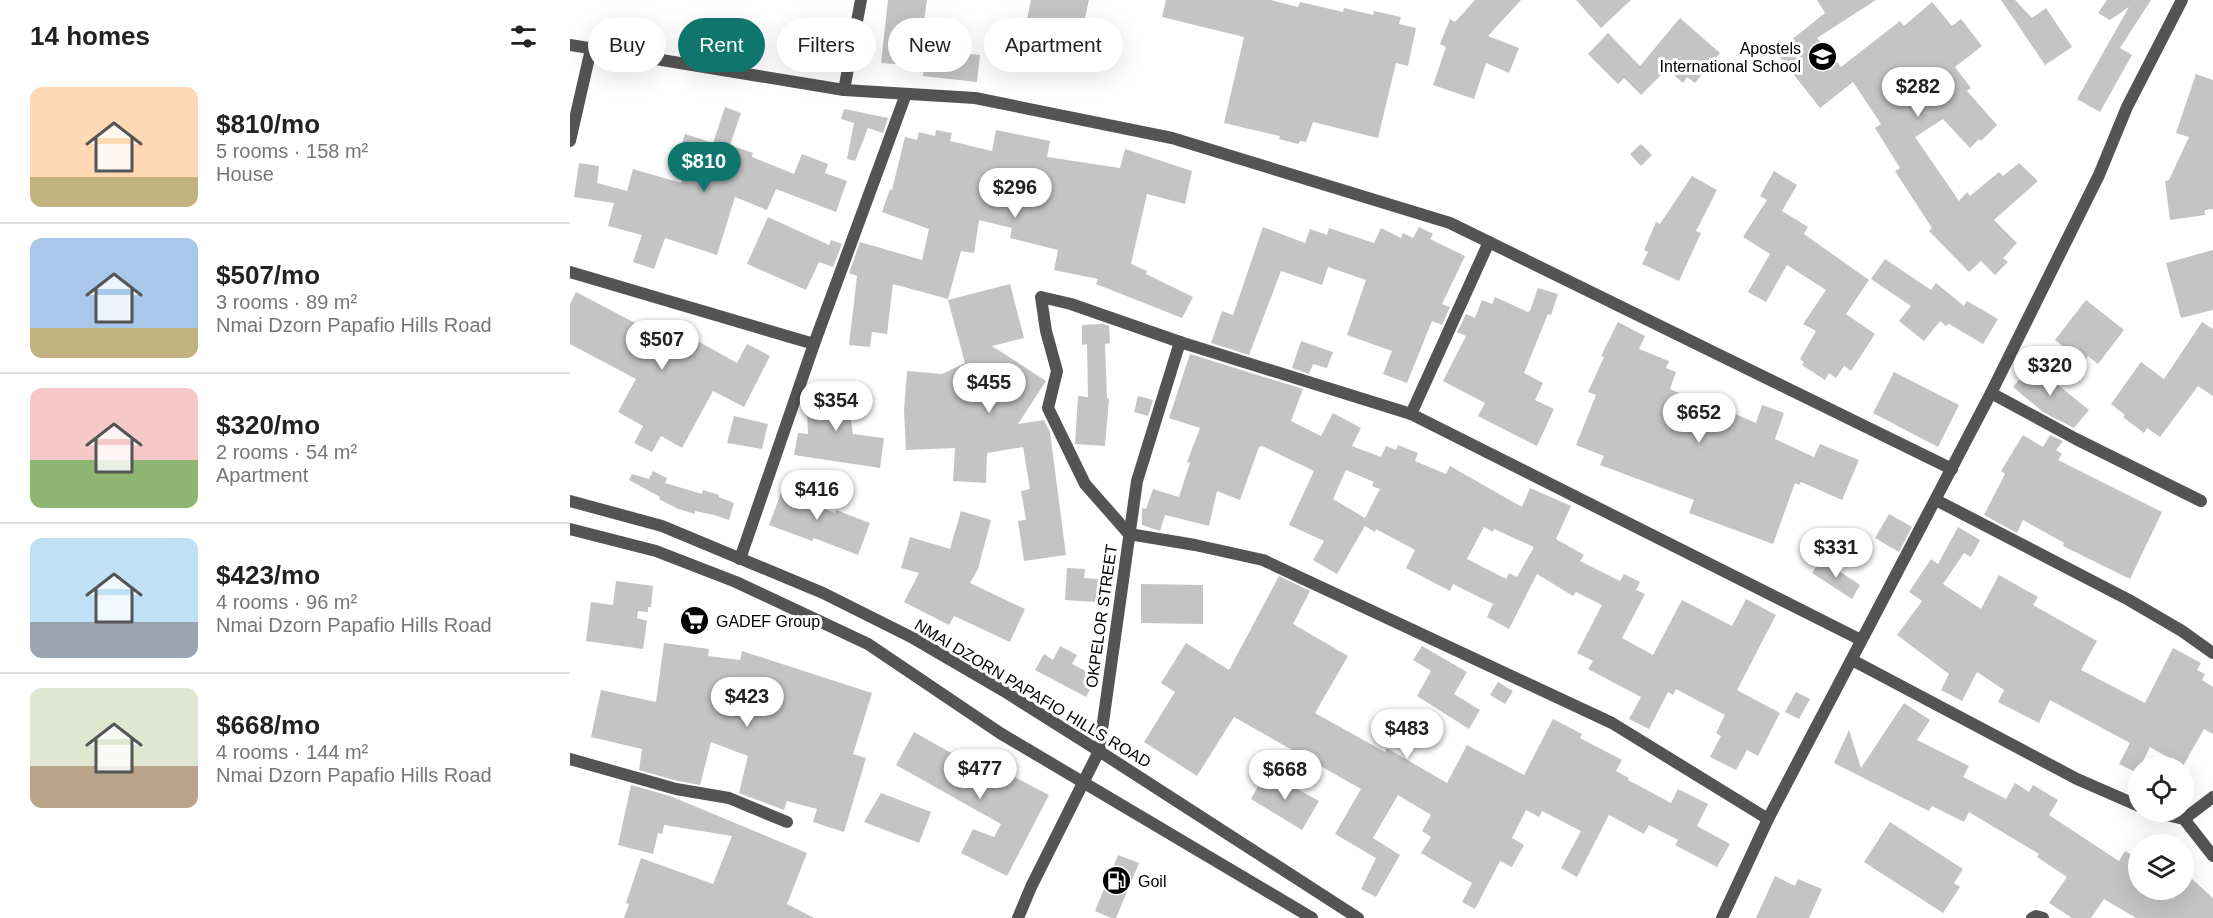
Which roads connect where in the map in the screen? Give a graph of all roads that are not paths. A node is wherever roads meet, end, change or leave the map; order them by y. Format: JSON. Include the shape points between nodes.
{"nodes":[{"id":1,"x":861,"y":0,"type":"edge"},
{"id":2,"x":2182,"y":0,"type":"edge"},
{"id":3,"x":570,"y":45,"type":"edge"},
{"id":4,"x":588,"y":49,"type":"edge"},
{"id":5,"x":666,"y":62,"type":"edge"},
{"id":6,"x":588,"y":63,"type":"edge"},
{"id":7,"x":844,"y":90,"type":"junction"},
{"id":8,"x":906,"y":94,"type":"junction"},
{"id":9,"x":570,"y":141,"type":"edge"},
{"id":10,"x":1489,"y":242,"type":"junction"},
{"id":11,"x":570,"y":272,"type":"edge"},
{"id":12,"x":1180,"y":342,"type":"junction"},
{"id":13,"x":814,"y":344,"type":"junction"},
{"id":14,"x":1991,"y":393,"type":"junction"},
{"id":15,"x":1412,"y":414,"type":"junction"},
{"id":16,"x":1952,"y":469,"type":"junction"},
{"id":17,"x":1936,"y":500,"type":"junction"},
{"id":18,"x":570,"y":501,"type":"edge"},
{"id":19,"x":2201,"y":501,"type":"dead end"},
{"id":20,"x":570,"y":529,"type":"edge"},
{"id":21,"x":1129,"y":534,"type":"junction"},
{"id":22,"x":740,"y":560,"type":"junction"},
{"id":23,"x":1861,"y":640,"type":"junction"},
{"id":24,"x":2213,"y":652,"type":"edge"},
{"id":25,"x":1852,"y":660,"type":"junction"},
{"id":26,"x":1100,"y":751,"type":"junction"},
{"id":27,"x":570,"y":759,"type":"edge"},
{"id":28,"x":1083,"y":782,"type":"junction"},
{"id":29,"x":2213,"y":797,"type":"edge"},
{"id":30,"x":2128,"y":801,"type":"edge"},
{"id":31,"x":2194,"y":811,"type":"edge"},
{"id":32,"x":1768,"y":819,"type":"junction"},
{"id":33,"x":787,"y":822,"type":"dead end"},
{"id":34,"x":2186,"y":822,"type":"edge"},
{"id":35,"x":2213,"y":856,"type":"edge"},
{"id":36,"x":1304,"y":916,"type":"edge"},
{"id":37,"x":1018,"y":918,"type":"edge"},
{"id":38,"x":1358,"y":918,"type":"edge"},
{"id":39,"x":1722,"y":918,"type":"edge"},
{"id":40,"x":2032,"y":918,"type":"edge"},
{"id":41,"x":2043,"y":918,"type":"edge"}],
"edges":[{"from":1,"to":7,"type":"street"},
{"from":2,"to":14,"type":"street"},
{"from":3,"to":4,"type":"street"},
{"from":5,"to":7,"type":"street"},
{"from":6,"to":9,"type":"street"},
{"from":7,"to":8,"type":"street"},
{"from":8,"to":10,"type":"street","via":[[975,98],[1172,138],[1450,223]]},
{"from":8,"to":13,"type":"street"},
{"from":10,"to":15,"type":"street"},
{"from":10,"to":16,"type":"street"},
{"from":11,"to":13,"type":"street"},
{"from":12,"to":15,"type":"street"},
{"from":12,"to":21,"type":"street","name":"OKPELOR STREET","via":[[1137,481]]},
{"from":12,"to":21,"type":"street","via":[[1041,297],[1057,371],[1048,408],[1085,484]]},
{"from":13,"to":22,"type":"street"},
{"from":14,"to":16,"type":"street"},
{"from":14,"to":19,"type":"street"},
{"from":15,"to":23,"type":"street"},
{"from":16,"to":17,"type":"street"},
{"from":17,"to":23,"type":"street"},
{"from":17,"to":24,"type":"street","via":[[2129,600]]},
{"from":18,"to":22,"type":"street","name":"NMAI DZORN PAPAFIO HILLS ROAD","via":[[662,526]]},
{"from":20,"to":28,"type":"street","via":[[656,551],[817,619],[868,645],[1000,733]]},
{"from":21,"to":26,"type":"street","name":"OKPELOR STREET"},
{"from":21,"to":32,"type":"street","via":[[1263,560],[1612,723]]},
{"from":22,"to":26,"type":"street","name":"NMAI DZORN PAPAFIO HILLS ROAD","via":[[823,593],[913,638]]},
{"from":23,"to":25,"type":"street"},
{"from":25,"to":30,"type":"street","via":[[2077,779]]},
{"from":25,"to":32,"type":"street"},
{"from":26,"to":28,"type":"street","name":"OKPELOR STREET"},
{"from":26,"to":38,"type":"street","name":"NMAI DZORN PAPAFIO HILLS ROAD"},
{"from":27,"to":33,"type":"street","via":[[676,789],[729,798]]},
{"from":28,"to":36,"type":"street"},
{"from":28,"to":37,"type":"street","name":"OKPELOR STREET"},
{"from":29,"to":31,"type":"street"},
{"from":32,"to":39,"type":"street"},
{"from":34,"to":35,"type":"street"},
{"from":40,"to":41,"type":"street"}]}
